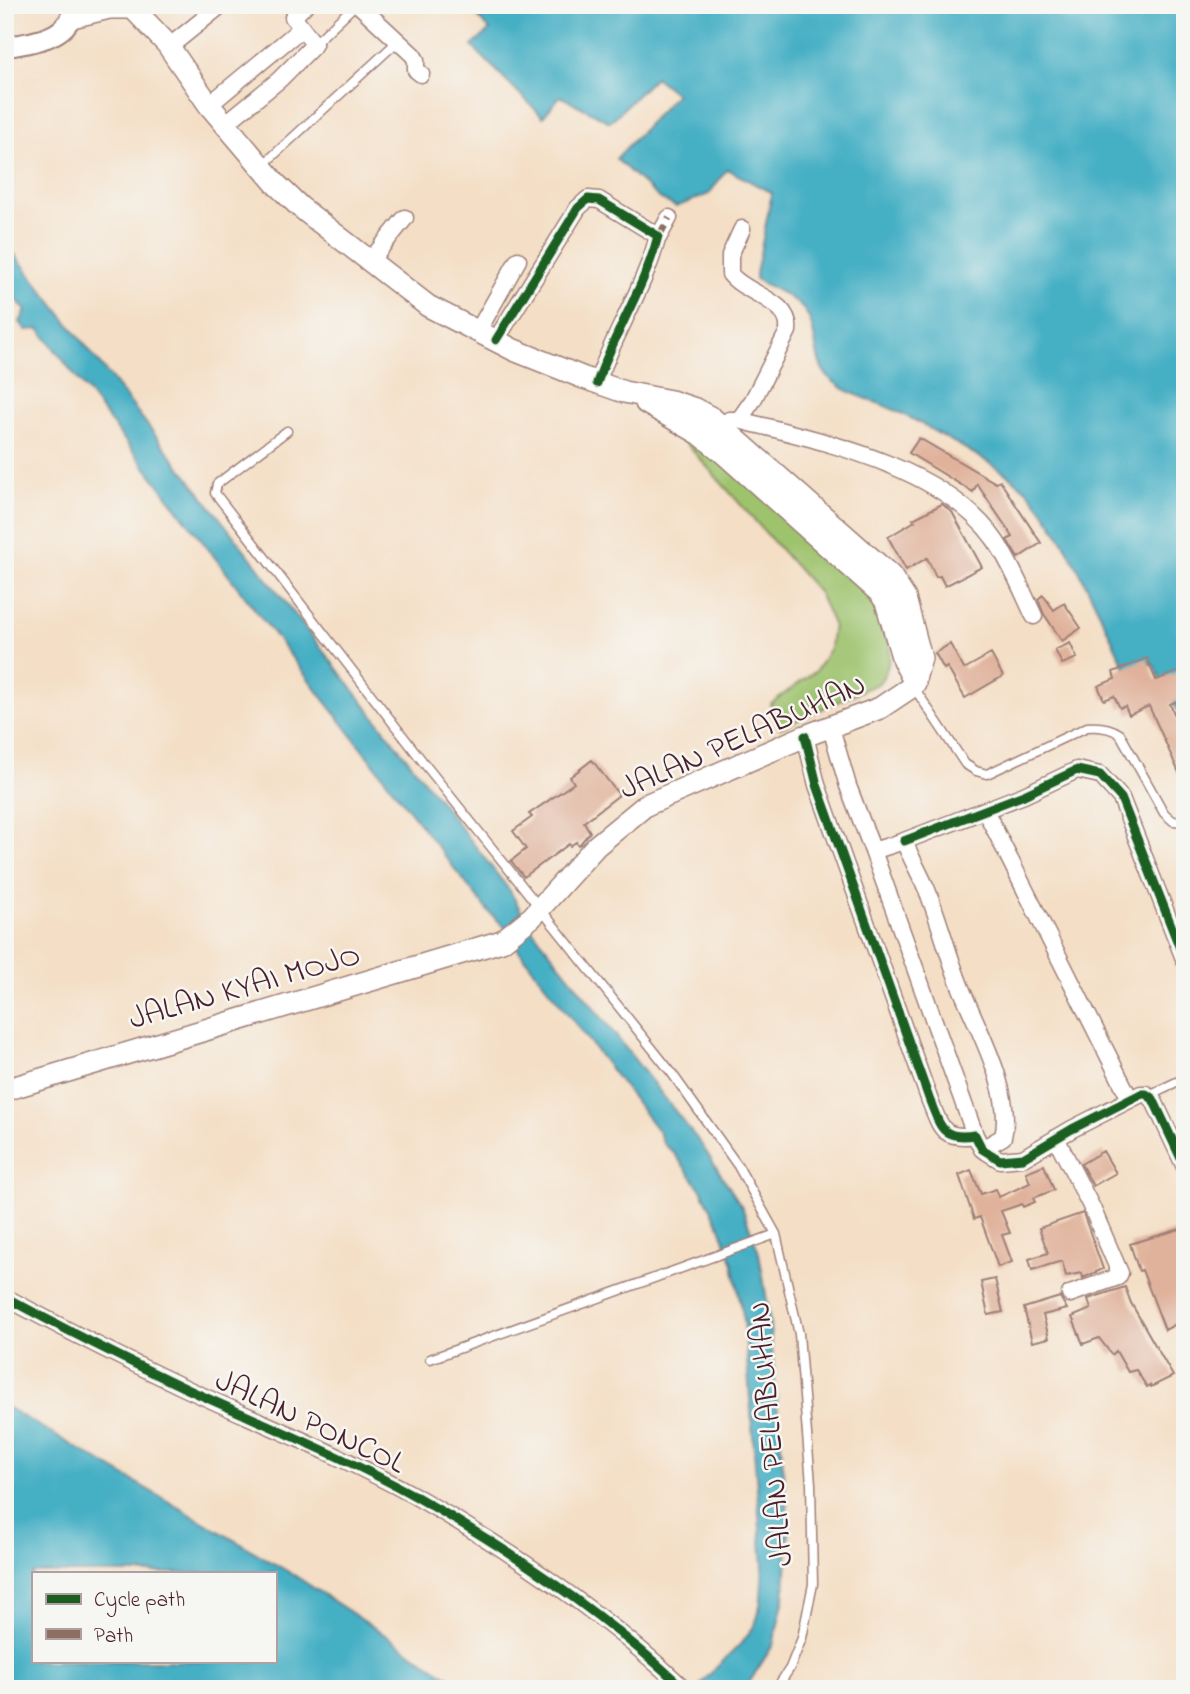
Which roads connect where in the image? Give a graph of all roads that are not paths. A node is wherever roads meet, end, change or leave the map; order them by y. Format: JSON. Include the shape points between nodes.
{"nodes":[{"id":1,"x":221,"y":5,"type":"edge"},
{"id":2,"x":357,"y":5,"type":"edge"},
{"id":3,"x":131,"y":7,"type":"edge"},
{"id":4,"x":73,"y":11,"type":"edge"},
{"id":5,"x":296,"y":14,"type":"edge"},
{"id":6,"x":398,"y":41,"type":"junction"},
{"id":7,"x":314,"y":44,"type":"junction"},
{"id":8,"x":5,"y":47,"type":"edge"},
{"id":9,"x":169,"y":47,"type":"junction"},
{"id":10,"x":421,"y":74,"type":"dead end"},
{"id":11,"x":209,"y":105,"type":"junction"},
{"id":12,"x":225,"y":124,"type":"junction"},
{"id":13,"x":261,"y":167,"type":"junction"},
{"id":14,"x":405,"y":218,"type":"dead end"},
{"id":15,"x":669,"y":218,"type":"dead end"},
{"id":16,"x":742,"y":229,"type":"dead end"},
{"id":17,"x":658,"y":238,"type":"junction"},
{"id":18,"x":518,"y":260,"type":"dead end"},
{"id":19,"x":369,"y":262,"type":"junction"},
{"id":20,"x":487,"y":336,"type":"junction"},
{"id":21,"x":597,"y":383,"type":"junction"},
{"id":22,"x":721,"y":427,"type":"junction"},
{"id":23,"x":287,"y":431,"type":"dead end"},
{"id":24,"x":1034,"y":616,"type":"dead end"},
{"id":25,"x":914,"y":685,"type":"junction"},
{"id":26,"x":831,"y":728,"type":"junction"},
{"id":27,"x":806,"y":736,"type":"junction"},
{"id":28,"x":985,"y":810,"type":"junction"},
{"id":29,"x":1185,"y":822,"type":"edge"},
{"id":30,"x":904,"y":841,"type":"junction"},
{"id":31,"x":873,"y":851,"type":"junction"},
{"id":32,"x":536,"y":913,"type":"junction"},
{"id":33,"x":1185,"y":961,"type":"edge"},
{"id":34,"x":1185,"y":1078,"type":"edge"},
{"id":35,"x":5,"y":1090,"type":"edge"},
{"id":36,"x":1149,"y":1095,"type":"junction"},
{"id":37,"x":1130,"y":1099,"type":"junction"},
{"id":38,"x":1056,"y":1138,"type":"junction"},
{"id":39,"x":979,"y":1142,"type":"junction"},
{"id":40,"x":1185,"y":1167,"type":"edge"},
{"id":41,"x":776,"y":1234,"type":"junction"},
{"id":42,"x":1070,"y":1294,"type":"dead end"},
{"id":43,"x":5,"y":1297,"type":"edge"},
{"id":44,"x":430,"y":1359,"type":"dead end"},
{"id":45,"x":681,"y":1686,"type":"dead end"},
{"id":46,"x":776,"y":1689,"type":"edge"}],
"edges":[{"from":1,"to":9,"type":"street"},
{"from":2,"to":6,"type":"street"},
{"from":2,"to":7,"type":"lane"},
{"from":3,"to":4,"type":"main road"},
{"from":3,"to":9,"type":"main road"},
{"from":4,"to":8,"type":"street","via":[[67,25],[50,37]]},
{"from":5,"to":7,"type":"street"},
{"from":5,"to":11,"type":"street"},
{"from":6,"to":10,"type":"street","via":[[413,55]]},
{"from":6,"to":13,"type":"lane"},
{"from":7,"to":12,"type":"street"},
{"from":9,"to":11,"type":"main road"},
{"from":11,"to":12,"type":"main road"},
{"from":12,"to":13,"type":"main road"},
{"from":13,"to":19,"type":"main road","via":[[300,207]]},
{"from":14,"to":19,"type":"street"},
{"from":15,"to":17,"type":"street"},
{"from":16,"to":22,"type":"street","via":[[730,255],[730,274],[782,310],[789,324],[752,400]]},
{"from":17,"to":20,"type":"street","via":[[599,200],[588,199]]},
{"from":17,"to":21,"type":"street"},
{"from":18,"to":20,"type":"street"},
{"from":19,"to":20,"type":"main road","via":[[428,306]]},
{"from":20,"to":21,"type":"main road"},
{"from":21,"to":22,"type":"main road","via":[[695,409]]},
{"from":22,"to":24,"type":"street","via":[[860,452],[939,490],[996,541]]},
{"from":22,"to":25,"type":"main road","via":[[890,575],[890,590],[905,598],[921,658]]},
{"from":23,"to":32,"type":"lane","via":[[216,484],[215,493]]},
{"from":25,"to":26,"type":"main road","name":"JALAN PELABUHAN","via":[[880,708]]},
{"from":25,"to":29,"type":"lane","via":[[965,764],[988,774],[1087,727],[1113,729],[1164,813],[1173,821]]},
{"from":26,"to":27,"type":"main road","name":"JALAN PELABUHAN"},
{"from":26,"to":31,"type":"street"},
{"from":27,"to":32,"type":"main road","name":"JALAN PELABUHAN","via":[[646,806],[596,846]]},
{"from":27,"to":39,"type":"street","via":[[822,798],[941,1128]]},
{"from":28,"to":30,"type":"street"},
{"from":28,"to":33,"type":"street","via":[[1077,771],[1100,775],[1121,798]]},
{"from":28,"to":37,"type":"street"},
{"from":30,"to":31,"type":"street"},
{"from":30,"to":39,"type":"street","via":[[987,1046],[1002,1096],[1003,1137]]},
{"from":31,"to":39,"type":"street"},
{"from":32,"to":35,"type":"main road","name":"JALAN KYAI MOJO","via":[[502,942]]},
{"from":32,"to":41,"type":"lane","name":"JALAN PELABUHAN","via":[[671,1072],[738,1166]]},
{"from":34,"to":36,"type":"lane"},
{"from":36,"to":37,"type":"street"},
{"from":36,"to":40,"type":"street"},
{"from":37,"to":38,"type":"street"},
{"from":38,"to":39,"type":"street","via":[[1023,1158],[1000,1160]]},
{"from":38,"to":42,"type":"street","via":[[1120,1273]]},
{"from":41,"to":44,"type":"lane"},
{"from":41,"to":46,"type":"lane","name":"JALAN PELABUHAN","via":[[799,1335],[811,1484],[813,1584],[802,1638]]},
{"from":43,"to":45,"type":"street","name":"JALAN PONCOL","via":[[413,1495],[606,1620]]}]}
